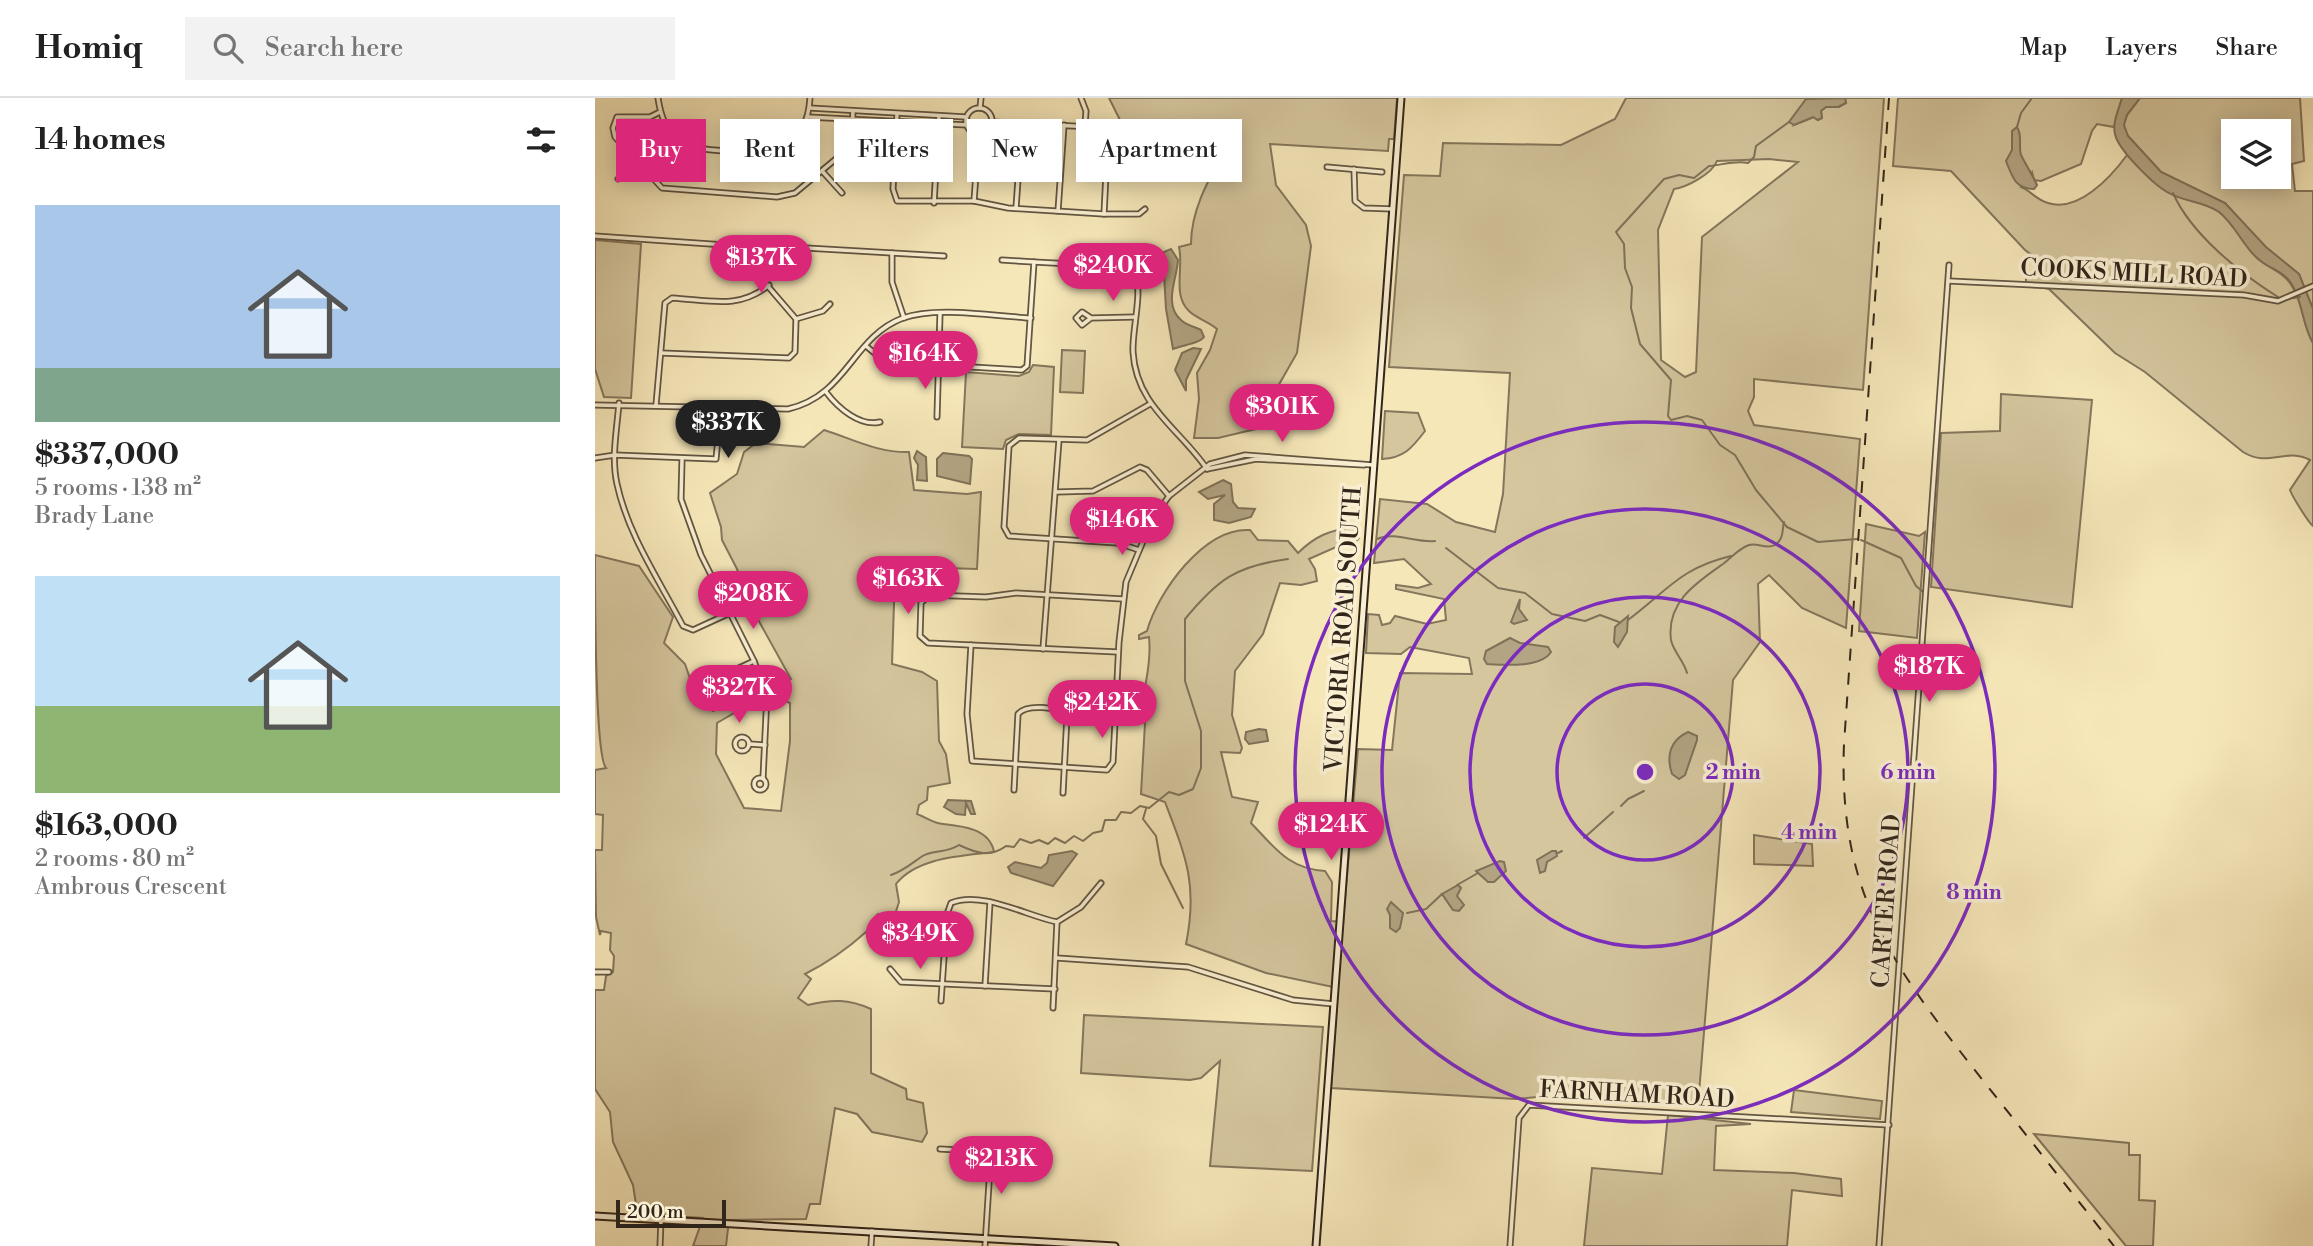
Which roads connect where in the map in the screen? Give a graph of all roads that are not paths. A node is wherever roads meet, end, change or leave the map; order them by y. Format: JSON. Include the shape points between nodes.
{"nodes":[{"id":1,"x":658,"y":98,"type":"edge"},
{"id":2,"x":810,"y":98,"type":"edge"},
{"id":3,"x":981,"y":98,"type":"edge"},
{"id":4,"x":1081,"y":98,"type":"edge"},
{"id":5,"x":1401,"y":98,"type":"edge"},
{"id":6,"x":810,"y":108,"type":"junction"},
{"id":7,"x":980,"y":108,"type":"junction"},
{"id":8,"x":853,"y":111,"type":"junction"},
{"id":9,"x":660,"y":112,"type":"junction"},
{"id":10,"x":897,"y":114,"type":"junction"},
{"id":11,"x":939,"y":116,"type":"joint"},
{"id":12,"x":808,"y":117,"type":"junction"},
{"id":13,"x":966,"y":117,"type":"junction"},
{"id":14,"x":616,"y":119,"type":"edge"},
{"id":15,"x":838,"y":119,"type":"edge"},
{"id":16,"x":853,"y":119,"type":"edge"},
{"id":17,"x":897,"y":119,"type":"edge"},
{"id":18,"x":991,"y":119,"type":"edge"},
{"id":19,"x":1085,"y":119,"type":"edge"},
{"id":20,"x":616,"y":120,"type":"edge"},
{"id":21,"x":953,"y":124,"type":"edge"},
{"id":22,"x":967,"y":125,"type":"joint"},
{"id":23,"x":1064,"y":125,"type":"joint"},
{"id":24,"x":1076,"y":125,"type":"edge"},
{"id":25,"x":616,"y":138,"type":"edge"},
{"id":26,"x":834,"y":162,"type":"edge"},
{"id":27,"x":1327,"y":167,"type":"dead end"},
{"id":28,"x":1354,"y":169,"type":"junction"},
{"id":29,"x":823,"y":172,"type":"junction"},
{"id":30,"x":1383,"y":172,"type":"dead end"},
{"id":31,"x":655,"y":182,"type":"edge"},
{"id":32,"x":894,"y":182,"type":"edge"},
{"id":33,"x":935,"y":182,"type":"edge"},
{"id":34,"x":975,"y":182,"type":"edge"},
{"id":35,"x":1018,"y":182,"type":"edge"},
{"id":36,"x":1106,"y":182,"type":"edge"},
{"id":37,"x":842,"y":193,"type":"dead end"},
{"id":38,"x":974,"y":201,"type":"junction"},
{"id":39,"x":934,"y":203,"type":"junction"},
{"id":40,"x":1016,"y":208,"type":"junction"},
{"id":41,"x":1145,"y":209,"type":"dead end"},
{"id":42,"x":1393,"y":209,"type":"junction"},
{"id":43,"x":1058,"y":211,"type":"junction"},
{"id":44,"x":1104,"y":214,"type":"junction"},
{"id":45,"x":595,"y":236,"type":"edge"},
{"id":46,"x":892,"y":253,"type":"junction"},
{"id":47,"x":944,"y":256,"type":"dead end"},
{"id":48,"x":747,"y":260,"type":"junction"},
{"id":49,"x":1002,"y":260,"type":"dead end"},
{"id":50,"x":1034,"y":262,"type":"junction"},
{"id":51,"x":1949,"y":265,"type":"dead end"},
{"id":52,"x":1949,"y":281,"type":"junction"},
{"id":53,"x":769,"y":285,"type":"junction"},
{"id":54,"x":2313,"y":286,"type":"edge"},
{"id":55,"x":830,"y":304,"type":"dead end"},
{"id":56,"x":940,"y":314,"type":"junction"},
{"id":57,"x":1135,"y":317,"type":"junction"},
{"id":58,"x":904,"y":318,"type":"junction"},
{"id":59,"x":1031,"y":318,"type":"junction"},
{"id":60,"x":1091,"y":318,"type":"dead end"},
{"id":61,"x":796,"y":319,"type":"junction"},
{"id":62,"x":865,"y":345,"type":"junction"},
{"id":63,"x":661,"y":353,"type":"junction"},
{"id":64,"x":883,"y":360,"type":"dead end"},
{"id":65,"x":938,"y":365,"type":"junction"},
{"id":66,"x":826,"y":393,"type":"junction"},
{"id":67,"x":619,"y":403,"type":"junction"},
{"id":68,"x":656,"y":404,"type":"junction"},
{"id":69,"x":1150,"y":404,"type":"junction"},
{"id":70,"x":595,"y":405,"type":"edge"},
{"id":71,"x":721,"y":408,"type":"junction"},
{"id":72,"x":937,"y":417,"type":"dead end"},
{"id":73,"x":880,"y":422,"type":"dead end"},
{"id":74,"x":1059,"y":440,"type":"junction"},
{"id":75,"x":615,"y":455,"type":"junction"},
{"id":76,"x":595,"y":458,"type":"edge"},
{"id":77,"x":682,"y":460,"type":"junction"},
{"id":78,"x":1373,"y":465,"type":"junction"},
{"id":79,"x":1207,"y":469,"type":"junction"},
{"id":80,"x":1057,"y":492,"type":"junction"},
{"id":81,"x":1168,"y":496,"type":"junction"},
{"id":82,"x":1054,"y":540,"type":"junction"},
{"id":83,"x":1139,"y":550,"type":"junction"},
{"id":84,"x":1046,"y":595,"type":"junction"},
{"id":85,"x":1123,"y":599,"type":"junction"},
{"id":86,"x":730,"y":613,"type":"junction"},
{"id":87,"x":971,"y":645,"type":"junction"},
{"id":88,"x":1043,"y":649,"type":"junction"},
{"id":89,"x":1118,"y":653,"type":"junction"},
{"id":90,"x":754,"y":661,"type":"junction"},
{"id":91,"x":728,"y":673,"type":"dead end"},
{"id":92,"x":749,"y":744,"type":"dead end"},
{"id":93,"x":765,"y":745,"type":"junction"},
{"id":94,"x":1015,"y":765,"type":"junction"},
{"id":95,"x":1065,"y":768,"type":"junction"},
{"id":96,"x":763,"y":778,"type":"dead end"},
{"id":97,"x":1014,"y":790,"type":"dead end"},
{"id":98,"x":1063,"y":793,"type":"dead end"},
{"id":99,"x":1101,"y":883,"type":"dead end"},
{"id":100,"x":990,"y":902,"type":"junction"},
{"id":101,"x":1057,"y":922,"type":"junction"},
{"id":102,"x":1057,"y":958,"type":"junction"},
{"id":103,"x":890,"y":969,"type":"dead end"},
{"id":104,"x":595,"y":972,"type":"edge"},
{"id":105,"x":609,"y":972,"type":"dead end"},
{"id":106,"x":943,"y":984,"type":"junction"},
{"id":107,"x":985,"y":986,"type":"junction"},
{"id":108,"x":1055,"y":989,"type":"junction"},
{"id":109,"x":941,"y":1001,"type":"dead end"},
{"id":110,"x":1334,"y":1004,"type":"junction"},
{"id":111,"x":1053,"y":1009,"type":"dead end"},
{"id":112,"x":1889,"y":1125,"type":"junction"},
{"id":113,"x":940,"y":1149,"type":"dead end"},
{"id":114,"x":991,"y":1152,"type":"junction"},
{"id":115,"x":1032,"y":1154,"type":"dead end"},
{"id":116,"x":595,"y":1216,"type":"edge"},
{"id":117,"x":661,"y":1220,"type":"junction"},
{"id":118,"x":872,"y":1231,"type":"junction"},
{"id":119,"x":986,"y":1238,"type":"junction"},
{"id":120,"x":660,"y":1246,"type":"edge"},
{"id":121,"x":871,"y":1246,"type":"edge"},
{"id":122,"x":985,"y":1246,"type":"edge"},
{"id":123,"x":1115,"y":1246,"type":"edge"},
{"id":124,"x":1316,"y":1246,"type":"edge"},
{"id":125,"x":1510,"y":1246,"type":"edge"},
{"id":126,"x":1879,"y":1246,"type":"edge"}],
"edges":[{"from":1,"to":9,"type":"street"},
{"from":2,"to":6,"type":"street"},
{"from":3,"to":7,"type":"street"},
{"from":4,"to":19,"type":"street"},
{"from":5,"to":42,"type":"main road","name":"VICTORIA ROAD SOUTH"},
{"from":6,"to":8,"type":"street"},
{"from":6,"to":12,"type":"street"},
{"from":7,"to":13,"type":"street"},
{"from":7,"to":18,"type":"street"},
{"from":8,"to":10,"type":"street"},
{"from":8,"to":16,"type":"street"},
{"from":9,"to":12,"type":"street","via":[[668,130],[687,145],[760,152],[790,142]]},
{"from":9,"to":14,"type":"street"},
{"from":10,"to":11,"type":"street"},
{"from":10,"to":17,"type":"street"},
{"from":11,"to":13,"type":"street"},
{"from":12,"to":15,"type":"street"},
{"from":13,"to":22,"type":"street"},
{"from":20,"to":25,"type":"street"},
{"from":21,"to":22,"type":"street"},
{"from":23,"to":24,"type":"street"},
{"from":23,"to":43,"type":"street"},
{"from":26,"to":29,"type":"street"},
{"from":27,"to":28,"type":"street"},
{"from":28,"to":30,"type":"street"},
{"from":28,"to":42,"type":"street","via":[[1355,201],[1364,208]]},
{"from":29,"to":31,"type":"street","via":[[801,190],[777,197],[668,190]]},
{"from":29,"to":37,"type":"street"},
{"from":32,"to":39,"type":"street","via":[[897,201]]},
{"from":33,"to":39,"type":"street"},
{"from":34,"to":38,"type":"street"},
{"from":35,"to":40,"type":"street"},
{"from":36,"to":44,"type":"street"},
{"from":38,"to":39,"type":"street"},
{"from":38,"to":40,"type":"street"},
{"from":40,"to":43,"type":"street"},
{"from":41,"to":44,"type":"street","via":[[1139,214]]},
{"from":42,"to":78,"type":"main road","name":"VICTORIA ROAD SOUTH"},
{"from":43,"to":44,"type":"street"},
{"from":45,"to":48,"type":"street","via":[[718,243]]},
{"from":46,"to":47,"type":"street"},
{"from":46,"to":48,"type":"street","via":[[772,246]]},
{"from":46,"to":58,"type":"street","via":[[892,282]]},
{"from":48,"to":53,"type":"street"},
{"from":49,"to":50,"type":"street"},
{"from":50,"to":57,"type":"street","via":[[1132,268],[1137,276]]},
{"from":50,"to":59,"type":"street"},
{"from":51,"to":52,"type":"street","name":"CARTER ROAD"},
{"from":52,"to":54,"type":"street","name":"COOKS MILL ROAD","via":[[2243,295],[2277,301]]},
{"from":52,"to":112,"type":"street","name":"CARTER ROAD"},
{"from":53,"to":61,"type":"street"},
{"from":53,"to":63,"type":"street","via":[[740,302],[668,300],[663,307]]},
{"from":55,"to":61,"type":"street","via":[[823,311]]},
{"from":56,"to":58,"type":"street"},
{"from":56,"to":59,"type":"street"},
{"from":56,"to":65,"type":"street"},
{"from":57,"to":60,"type":"street"},
{"from":57,"to":69,"type":"street","via":[[1135,370]]},
{"from":58,"to":62,"type":"street"},
{"from":59,"to":65,"type":"street","via":[[1029,361],[1022,370]]},
{"from":61,"to":63,"type":"street","via":[[795,352],[789,358]]},
{"from":62,"to":64,"type":"street"},
{"from":62,"to":66,"type":"street"},
{"from":63,"to":68,"type":"street"},
{"from":65,"to":72,"type":"street"},
{"from":66,"to":71,"type":"street","via":[[788,409]]},
{"from":66,"to":73,"type":"street","via":[[841,409],[871,424]]},
{"from":67,"to":68,"type":"street"},
{"from":67,"to":70,"type":"street"},
{"from":67,"to":75,"type":"street"},
{"from":68,"to":71,"type":"street"},
{"from":69,"to":74,"type":"street","via":[[1087,440]]},
{"from":69,"to":79,"type":"street"},
{"from":71,"to":77,"type":"street","via":[[716,459]]},
{"from":74,"to":80,"type":"street"},
{"from":74,"to":82,"type":"street","via":[[1019,438],[1010,442],[1006,504],[1009,536]]},
{"from":75,"to":76,"type":"street"},
{"from":75,"to":77,"type":"street"},
{"from":75,"to":86,"type":"street","via":[[617,485],[644,557],[683,626],[693,630]]},
{"from":77,"to":86,"type":"street","via":[[681,499],[701,555]]},
{"from":78,"to":79,"type":"street","via":[[1245,455]]},
{"from":78,"to":110,"type":"main road","name":"VICTORIA ROAD SOUTH"},
{"from":79,"to":81,"type":"street"},
{"from":80,"to":81,"type":"street","via":[[1094,491],[1140,467]]},
{"from":80,"to":82,"type":"street"},
{"from":81,"to":83,"type":"street"},
{"from":82,"to":83,"type":"street","via":[[1118,543]]},
{"from":82,"to":84,"type":"street"},
{"from":83,"to":85,"type":"street"},
{"from":84,"to":85,"type":"street"},
{"from":84,"to":87,"type":"street","via":[[923,598],[923,640]]},
{"from":84,"to":88,"type":"street"},
{"from":85,"to":89,"type":"street"},
{"from":86,"to":90,"type":"street"},
{"from":87,"to":88,"type":"street"},
{"from":87,"to":94,"type":"street","via":[[970,758],[976,763]]},
{"from":88,"to":89,"type":"street"},
{"from":89,"to":95,"type":"street","via":[[1112,766],[1104,770]]},
{"from":90,"to":91,"type":"street"},
{"from":90,"to":93,"type":"street","via":[[767,695]]},
{"from":92,"to":93,"type":"street"},
{"from":93,"to":96,"type":"street"},
{"from":94,"to":95,"type":"street"},
{"from":94,"to":95,"type":"street","via":[[1017,714],[1027,708],[1065,714]]},
{"from":94,"to":97,"type":"street"},
{"from":95,"to":98,"type":"street"},
{"from":99,"to":101,"type":"street","via":[[1081,907]]},
{"from":100,"to":101,"type":"street"},
{"from":100,"to":106,"type":"street","via":[[954,901],[948,907]]},
{"from":100,"to":107,"type":"street"},
{"from":101,"to":102,"type":"street"},
{"from":102,"to":108,"type":"street"},
{"from":102,"to":110,"type":"street","via":[[1188,967],[1293,1000]]},
{"from":103,"to":106,"type":"street","via":[[901,982]]},
{"from":104,"to":105,"type":"street"},
{"from":106,"to":107,"type":"street"},
{"from":106,"to":109,"type":"street"},
{"from":107,"to":108,"type":"street"},
{"from":108,"to":111,"type":"street"},
{"from":110,"to":124,"type":"main road","name":"VICTORIA ROAD SOUTH"},
{"from":112,"to":125,"type":"street","name":"FARNHAM ROAD","via":[[1529,1105],[1519,1118]]},
{"from":112,"to":126,"type":"street","name":"CARTER ROAD"},
{"from":113,"to":114,"type":"street"},
{"from":114,"to":115,"type":"street"},
{"from":114,"to":119,"type":"street"},
{"from":116,"to":117,"type":"main road"},
{"from":117,"to":118,"type":"main road"},
{"from":117,"to":120,"type":"street"},
{"from":118,"to":119,"type":"main road"},
{"from":118,"to":121,"type":"street"},
{"from":119,"to":122,"type":"street"},
{"from":119,"to":123,"type":"main road"}]}
